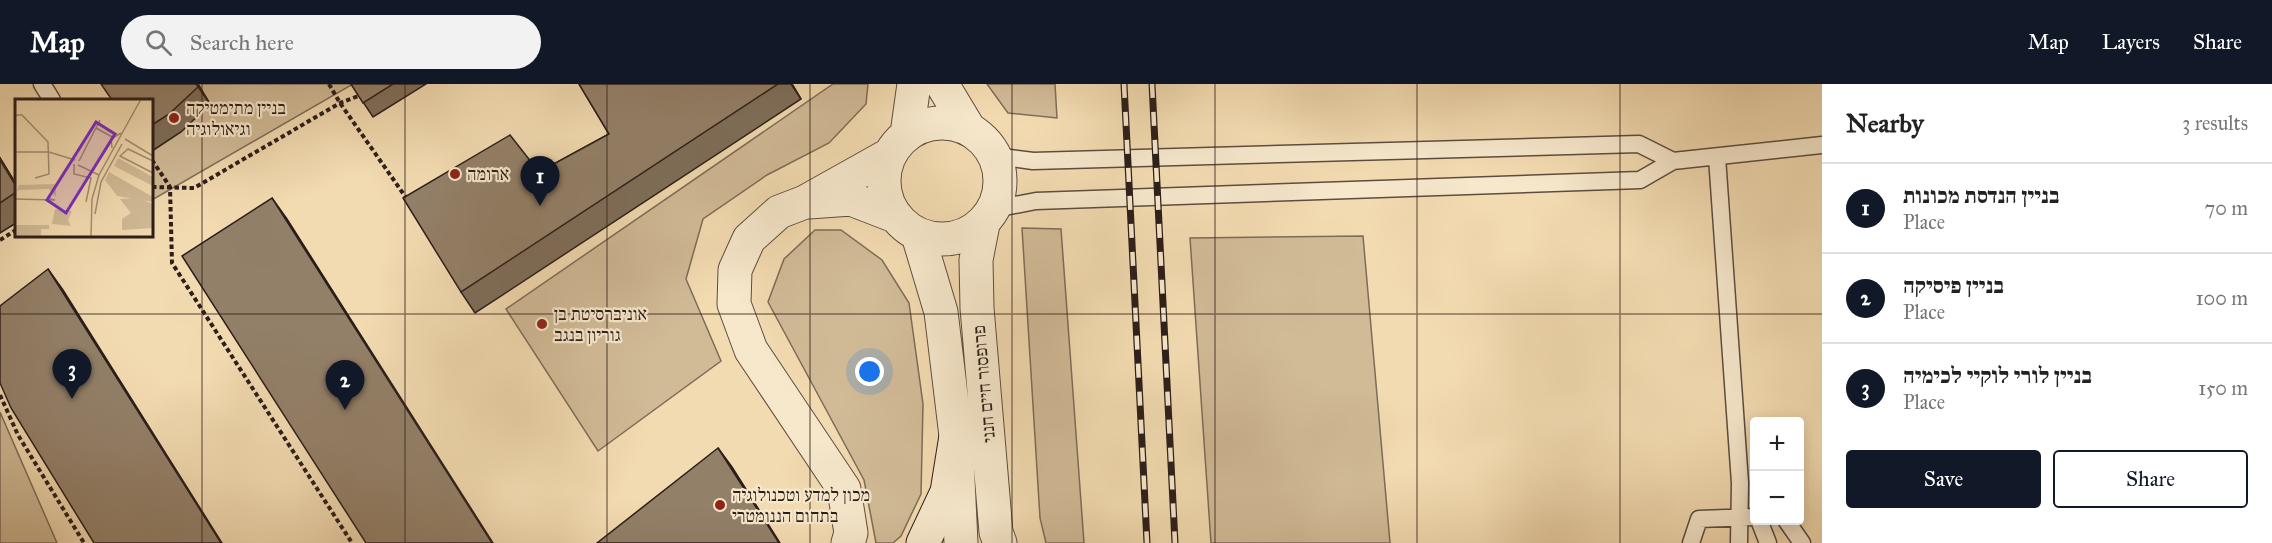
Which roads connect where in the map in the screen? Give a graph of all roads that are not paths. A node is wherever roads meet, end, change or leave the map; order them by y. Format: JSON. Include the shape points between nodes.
{"nodes":[{"id":1,"x":42,"y":84,"type":"edge"},
{"id":2,"x":914,"y":84,"type":"edge"},
{"id":3,"x":942,"y":84,"type":"edge"},
{"id":4,"x":51,"y":99,"type":"edge"},
{"id":5,"x":969,"y":129,"type":"junction"},
{"id":6,"x":898,"y":144,"type":"junction"},
{"id":7,"x":1822,"y":145,"type":"edge"},
{"id":8,"x":995,"y":156,"type":"junction"},
{"id":9,"x":1717,"y":157,"type":"junction"},
{"id":10,"x":1673,"y":161,"type":"junction"},
{"id":11,"x":805,"y":202,"type":"junction"},
{"id":12,"x":988,"y":216,"type":"junction"},
{"id":13,"x":906,"y":225,"type":"junction"},
{"id":14,"x":956,"y":436,"type":"junction"},
{"id":15,"x":1740,"y":483,"type":"junction"},
{"id":16,"x":1750,"y":501,"type":"edge"},
{"id":17,"x":1747,"y":518,"type":"edge"},
{"id":18,"x":1762,"y":525,"type":"edge"},
{"id":19,"x":1789,"y":525,"type":"edge"},
{"id":20,"x":848,"y":543,"type":"edge"},
{"id":21,"x":923,"y":543,"type":"edge"},
{"id":22,"x":961,"y":543,"type":"edge"},
{"id":23,"x":1000,"y":543,"type":"edge"},
{"id":24,"x":1691,"y":543,"type":"edge"},
{"id":25,"x":1739,"y":543,"type":"edge"},
{"id":26,"x":1768,"y":543,"type":"edge"},
{"id":27,"x":1802,"y":543,"type":"edge"}],
"edges":[{"from":1,"to":4,"type":"lane"},
{"from":2,"to":6,"type":"street"},
{"from":3,"to":5,"type":"street"},
{"from":5,"to":6,"type":"street","via":[[954,123],[921,126]]},
{"from":5,"to":8,"type":"street","via":[[984,140]]},
{"from":6,"to":11,"type":"street"},
{"from":6,"to":13,"type":"street","via":[[884,170],[884,187],[888,202]]},
{"from":7,"to":9,"type":"lane"},
{"from":8,"to":10,"type":"lane","via":[[1033,161],[1639,144]]},
{"from":8,"to":12,"type":"street","via":[[1000,192]]},
{"from":9,"to":10,"type":"lane"},
{"from":9,"to":15,"type":"lane"},
{"from":10,"to":12,"type":"lane","via":[[1640,180],[1036,201]]},
{"from":11,"to":13,"type":"street","via":[[851,199]]},
{"from":11,"to":20,"type":"street","via":[[779,212],[748,239],[735,270],[734,304],[752,350],[844,489],[851,533]]},
{"from":12,"to":13,"type":"street","via":[[968,234],[952,239],[934,240]]},
{"from":12,"to":23,"type":"street","name":"פרופסור חיים חנני","via":[[976,260],[977,308]]},
{"from":13,"to":14,"type":"street","name":"פרופסור חיים חנני","via":[[941,312]]},
{"from":14,"to":21,"type":"street","via":[[947,492]]},
{"from":14,"to":22,"type":"street","name":"פרופסור חיים חנני"},
{"from":15,"to":16,"type":"lane"},
{"from":15,"to":17,"type":"lane"},
{"from":17,"to":24,"type":"lane","via":[[1699,519]]},
{"from":17,"to":25,"type":"lane"},
{"from":18,"to":26,"type":"lane"},
{"from":19,"to":27,"type":"lane"}]}
